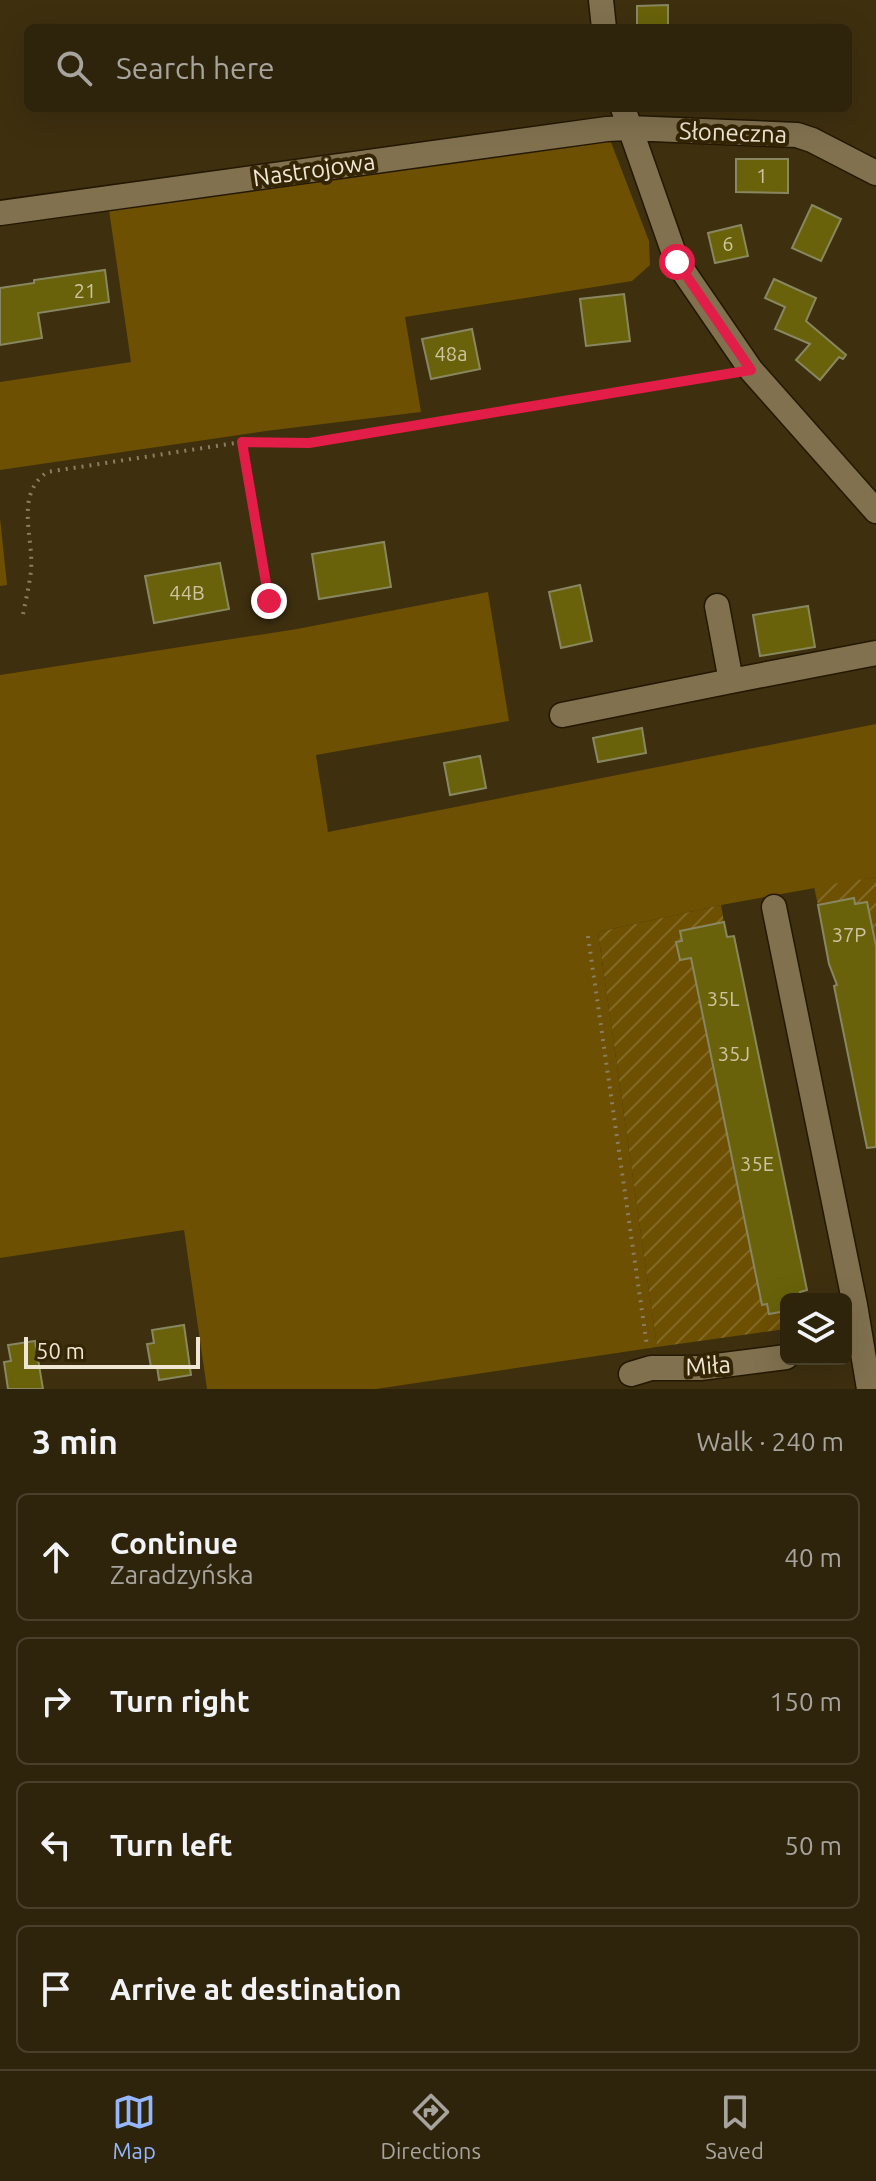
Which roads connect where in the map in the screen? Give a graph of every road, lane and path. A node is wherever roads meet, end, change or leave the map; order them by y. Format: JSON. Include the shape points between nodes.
{"nodes":[{"id":1,"x":601,"y":0,"type":"edge"},
{"id":2,"x":604,"y":24,"type":"edge"},
{"id":3,"x":626,"y":118,"type":"edge"},
{"id":4,"x":876,"y":173,"type":"edge"},
{"id":5,"x":0,"y":213,"type":"edge"},
{"id":6,"x":751,"y":370,"type":"junction"},
{"id":7,"x":242,"y":442,"type":"junction"},
{"id":8,"x":876,"y":511,"type":"edge"},
{"id":9,"x":269,"y":601,"type":"dead end"},
{"id":10,"x":717,"y":606,"type":"dead end"},
{"id":11,"x":23,"y":614,"type":"dead end"},
{"id":12,"x":876,"y":653,"type":"edge"},
{"id":13,"x":731,"y":681,"type":"junction"},
{"id":14,"x":562,"y":715,"type":"dead end"},
{"id":15,"x":774,"y":907,"type":"dead end"},
{"id":16,"x":588,"y":936,"type":"dead end"},
{"id":17,"x":861,"y":1347,"type":"edge"},
{"id":18,"x":780,"y":1358,"type":"edge"},
{"id":19,"x":641,"y":1371,"type":"joint"},
{"id":20,"x":869,"y":1389,"type":"edge"}],
"edges":[{"from":1,"to":2,"type":"street"},
{"from":3,"to":4,"type":"street","name":"Słoneczna","via":[[797,135]]},
{"from":3,"to":5,"type":"street","name":"Nastrojowa","via":[[592,131]]},
{"from":3,"to":6,"type":"street","via":[[677,262]]},
{"from":6,"to":7,"type":"path","via":[[309,443]]},
{"from":6,"to":8,"type":"street"},
{"from":7,"to":9,"type":"path"},
{"from":7,"to":11,"type":"path","via":[[47,472],[35,481],[28,500],[31,569]]},
{"from":10,"to":13,"type":"street"},
{"from":12,"to":13,"type":"street"},
{"from":13,"to":14,"type":"street"},
{"from":15,"to":17,"type":"street"},
{"from":16,"to":19,"type":"path"},
{"from":17,"to":20,"type":"street"},
{"from":18,"to":19,"type":"street","name":"Miła"}]}
